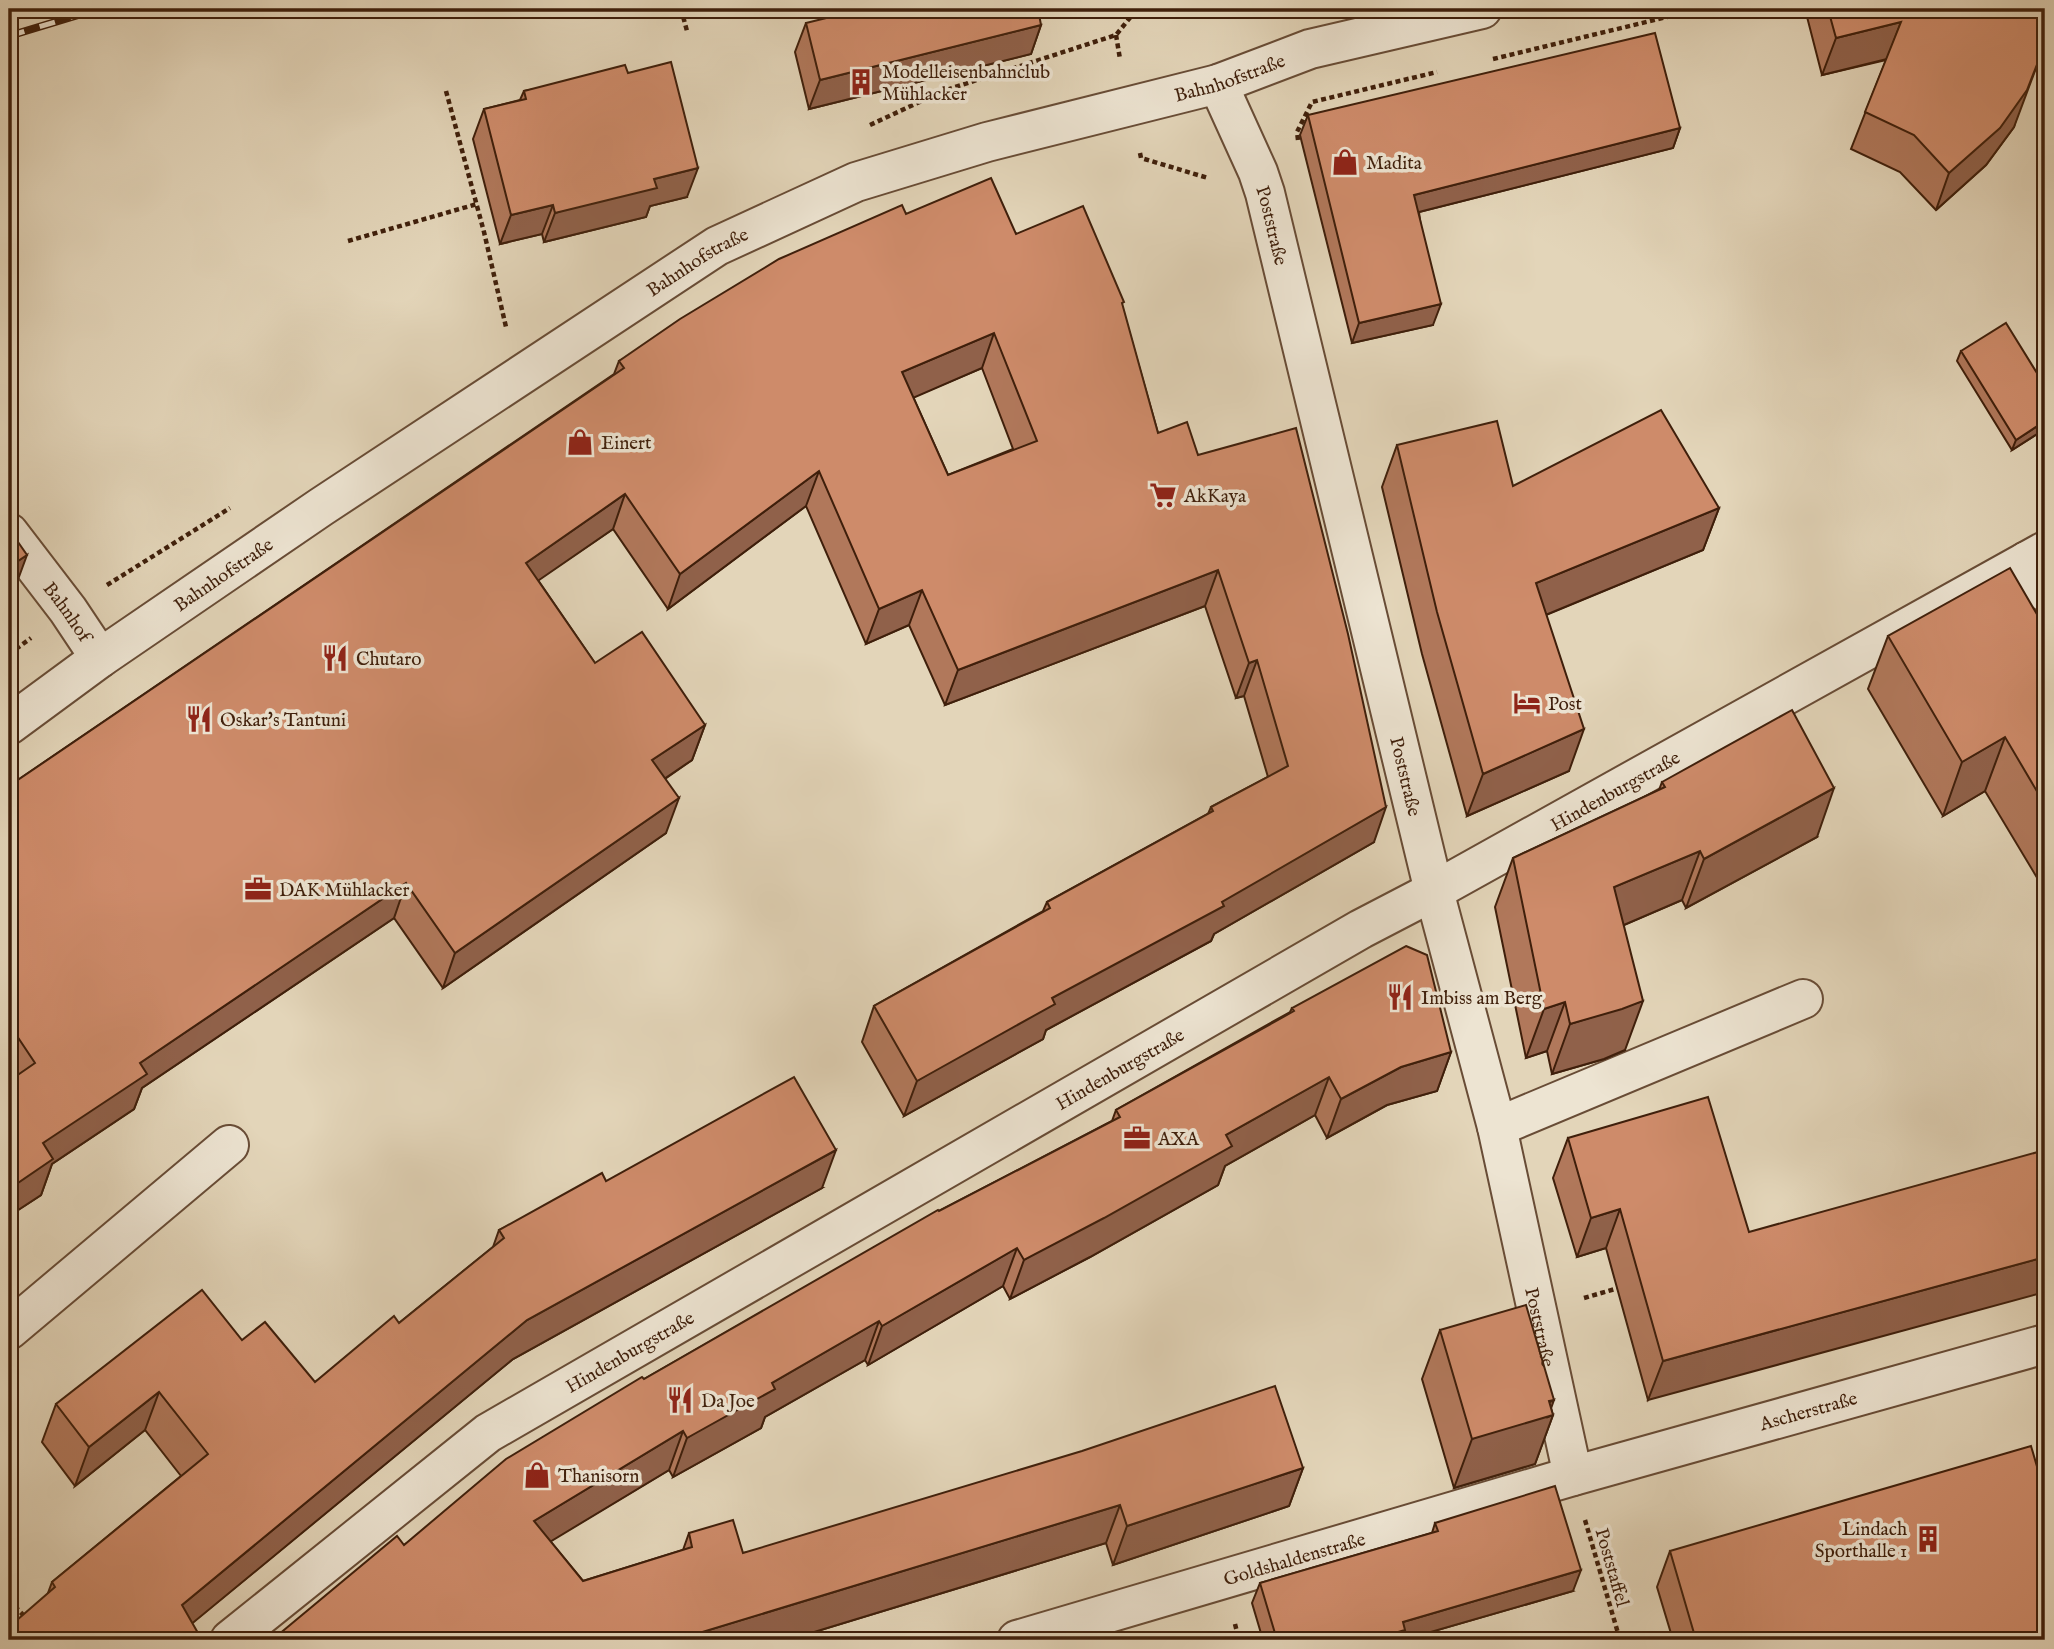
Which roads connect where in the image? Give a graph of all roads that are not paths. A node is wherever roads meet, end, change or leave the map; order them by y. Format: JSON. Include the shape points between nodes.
{"nodes":[{"id":1,"x":1482,"y":9,"type":"edge"},
{"id":2,"x":1218,"y":84,"type":"junction"},
{"id":3,"x":9,"y":533,"type":"edge"},
{"id":4,"x":2039,"y":568,"type":"edge"},
{"id":5,"x":100,"y":658,"type":"junction"},
{"id":6,"x":9,"y":725,"type":"edge"},
{"id":7,"x":1434,"y":891,"type":"junction"},
{"id":8,"x":1803,"y":999,"type":"dead end"},
{"id":9,"x":1497,"y":1127,"type":"junction"},
{"id":10,"x":229,"y":1145,"type":"dead end"},
{"id":11,"x":9,"y":1330,"type":"edge"},
{"id":12,"x":2045,"y":1344,"type":"edge"},
{"id":13,"x":1573,"y":1476,"type":"junction"},
{"id":14,"x":230,"y":1640,"type":"edge"},
{"id":15,"x":1017,"y":1640,"type":"edge"}],
"edges":[{"from":1,"to":2,"type":"street","name":"Bahnhofstraße","via":[[1310,49]]},
{"from":2,"to":5,"type":"street","name":"Bahnhofstraße","via":[[987,142],[856,182],[717,246]]},
{"from":2,"to":7,"type":"street","name":"Poststraße","via":[[1258,172]]},
{"from":3,"to":5,"type":"street","name":"Bahnhof"},
{"from":4,"to":7,"type":"street","name":"Hindenburgstraße"},
{"from":5,"to":6,"type":"street","name":"Bahnhofstraße"},
{"from":7,"to":9,"type":"street","name":"Poststraße"},
{"from":7,"to":14,"type":"street","name":"Hindenburgstraße","via":[[488,1433]]},
{"from":8,"to":9,"type":"street"},
{"from":9,"to":13,"type":"street","name":"Poststraße"},
{"from":10,"to":11,"type":"street"},
{"from":12,"to":13,"type":"street","name":"Ascherstraße"},
{"from":13,"to":15,"type":"street","name":"Goldshaldenstraße"}]}
